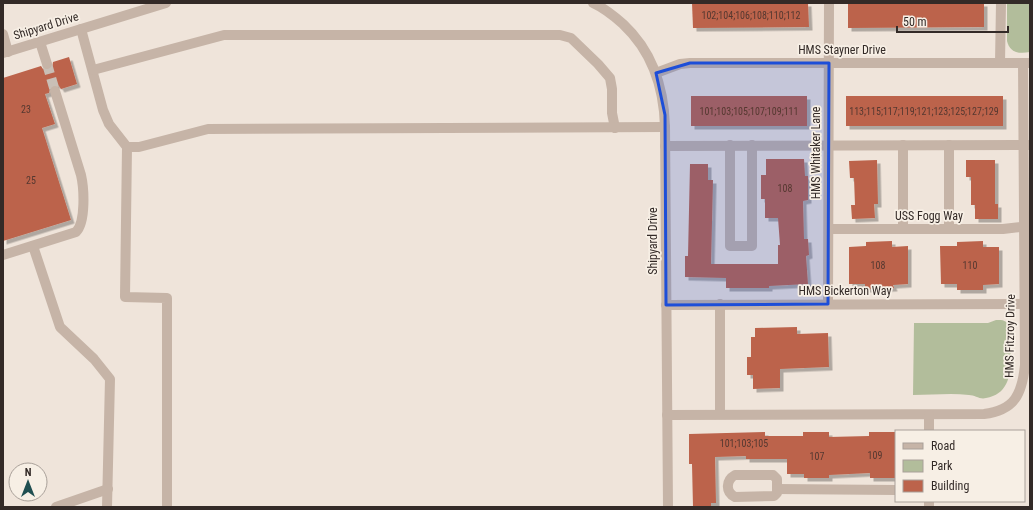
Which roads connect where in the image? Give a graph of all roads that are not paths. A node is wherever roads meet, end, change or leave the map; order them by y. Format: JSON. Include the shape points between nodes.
{"nodes":[{"id":1,"x":163,"y":3,"type":"edge"},
{"id":2,"x":593,"y":3,"type":"edge"},
{"id":3,"x":829,"y":3,"type":"edge"},
{"id":4,"x":1001,"y":3,"type":"edge"},
{"id":5,"x":81,"y":29,"type":"junction"},
{"id":6,"x":3,"y":34,"type":"edge"},
{"id":7,"x":40,"y":42,"type":"junction"},
{"id":8,"x":6,"y":53,"type":"edge"},
{"id":9,"x":829,"y":63,"type":"junction"},
{"id":10,"x":1000,"y":63,"type":"junction"},
{"id":11,"x":1027,"y":63,"type":"edge"},
{"id":12,"x":47,"y":64,"type":"tunnel mouth"},
{"id":13,"x":93,"y":70,"type":"junction"},
{"id":14,"x":656,"y":73,"type":"junction"},
{"id":15,"x":55,"y":91,"type":"tunnel mouth"},
{"id":16,"x":665,"y":127,"type":"junction"},
{"id":17,"x":615,"y":128,"type":"junction"},
{"id":18,"x":730,"y":145,"type":"junction"},
{"id":19,"x":752,"y":145,"type":"junction"},
{"id":20,"x":902,"y":145,"type":"junction"},
{"id":21,"x":949,"y":145,"type":"junction"},
{"id":22,"x":1027,"y":145,"type":"edge"},
{"id":23,"x":665,"y":146,"type":"junction"},
{"id":24,"x":828,"y":146,"type":"junction"},
{"id":25,"x":127,"y":147,"type":"junction"},
{"id":26,"x":1027,"y":226,"type":"edge"},
{"id":27,"x":829,"y":229,"type":"junction"},
{"id":28,"x":902,"y":229,"type":"junction"},
{"id":29,"x":949,"y":229,"type":"junction"},
{"id":30,"x":33,"y":246,"type":"junction"},
{"id":31,"x":3,"y":254,"type":"edge"},
{"id":32,"x":720,"y":304,"type":"junction"},
{"id":33,"x":828,"y":304,"type":"junction"},
{"id":34,"x":1024,"y":304,"type":"junction"},
{"id":35,"x":666,"y":305,"type":"junction"},
{"id":36,"x":720,"y":414,"type":"junction"},
{"id":37,"x":667,"y":415,"type":"junction"},
{"id":38,"x":929,"y":415,"type":"junction"},
{"id":39,"x":929,"y":430,"type":"edge"},
{"id":40,"x":108,"y":489,"type":"junction"},
{"id":41,"x":777,"y":489,"type":"junction"},
{"id":42,"x":895,"y":490,"type":"edge"},
{"id":43,"x":56,"y":507,"type":"edge"},
{"id":44,"x":107,"y":507,"type":"edge"},
{"id":45,"x":167,"y":507,"type":"edge"},
{"id":46,"x":668,"y":507,"type":"edge"}],
"edges":[{"from":1,"to":5,"type":"street","name":"Shipyard Drive"},
{"from":2,"to":14,"type":"street","name":"Shipyard Drive","via":[[630,30],[644,48]]},
{"from":3,"to":9,"type":"street","name":"HMS Whitaker Lane"},
{"from":4,"to":10,"type":"street"},
{"from":5,"to":7,"type":"street","name":"Shipyard Drive"},
{"from":5,"to":13,"type":"street"},
{"from":6,"to":8,"type":"street"},
{"from":7,"to":8,"type":"street","name":"Shipyard Drive"},
{"from":7,"to":12,"type":"street"},
{"from":9,"to":10,"type":"street","name":"HMS Stayner Drive"},
{"from":9,"to":14,"type":"street","name":"HMS Stayner Drive","via":[[690,63]]},
{"from":9,"to":24,"type":"street","name":"HMS Whitaker Lane"},
{"from":10,"to":11,"type":"street","name":"HMS Stayner Drive"},
{"from":11,"to":22,"type":"street","name":"HMS Fitzroy Drive"},
{"from":13,"to":17,"type":"street","via":[[224,35],[560,35],[571,38],[610,78]]},
{"from":13,"to":25,"type":"street","via":[[109,124]]},
{"from":14,"to":16,"type":"street","name":"Shipyard Drive","via":[[662,94]]},
{"from":15,"to":30,"type":"street","via":[[81,175],[82,220],[76,232]]},
{"from":16,"to":17,"type":"street"},
{"from":16,"to":23,"type":"street","name":"Shipyard Drive"},
{"from":17,"to":25,"type":"street","via":[[208,129],[140,147]]},
{"from":18,"to":19,"type":"street"},
{"from":18,"to":19,"type":"street","via":[[730,246],[752,246]]},
{"from":18,"to":23,"type":"street"},
{"from":19,"to":24,"type":"street"},
{"from":20,"to":21,"type":"street"},
{"from":20,"to":24,"type":"street"},
{"from":20,"to":28,"type":"street"},
{"from":21,"to":22,"type":"street"},
{"from":21,"to":29,"type":"street"},
{"from":22,"to":26,"type":"street","name":"HMS Fitzroy Drive"},
{"from":23,"to":35,"type":"street","name":"Shipyard Drive"},
{"from":24,"to":27,"type":"street","name":"HMS Whitaker Lane"},
{"from":25,"to":45,"type":"street","via":[[125,297],[166,298]]},
{"from":26,"to":29,"type":"street","name":"USS Fogg Way","via":[[1003,229]]},
{"from":26,"to":34,"type":"street","name":"HMS Fitzroy Drive"},
{"from":27,"to":28,"type":"street","name":"USS Fogg Way"},
{"from":27,"to":33,"type":"street","name":"HMS Whitaker Lane"},
{"from":28,"to":29,"type":"street","name":"USS Fogg Way"},
{"from":30,"to":31,"type":"street"},
{"from":30,"to":40,"type":"street","via":[[60,328],[94,359],[110,379]]},
{"from":32,"to":33,"type":"street","name":"HMS Bickerton Way"},
{"from":32,"to":35,"type":"street","name":"HMS Bickerton Way"},
{"from":32,"to":36,"type":"street"},
{"from":33,"to":34,"type":"street","name":"HMS Bickerton Way"},
{"from":34,"to":38,"type":"street","name":"HMS Fitzroy Drive","via":[[1025,365],[1021,389],[1016,398],[1007,407],[995,413]]},
{"from":35,"to":37,"type":"street","name":"Shipyard Drive"},
{"from":36,"to":37,"type":"street","name":"HMS Fitzroy Drive"},
{"from":36,"to":38,"type":"street","name":"HMS Fitzroy Drive"},
{"from":37,"to":46,"type":"street","name":"Shipyard Drive"},
{"from":38,"to":39,"type":"street"},
{"from":40,"to":43,"type":"street"},
{"from":40,"to":44,"type":"street"},
{"from":41,"to":41,"type":"street","via":[[777,479],[773,475],[736,475],[728,482],[728,490],[735,497],[774,496]]},
{"from":41,"to":42,"type":"street"}]}
